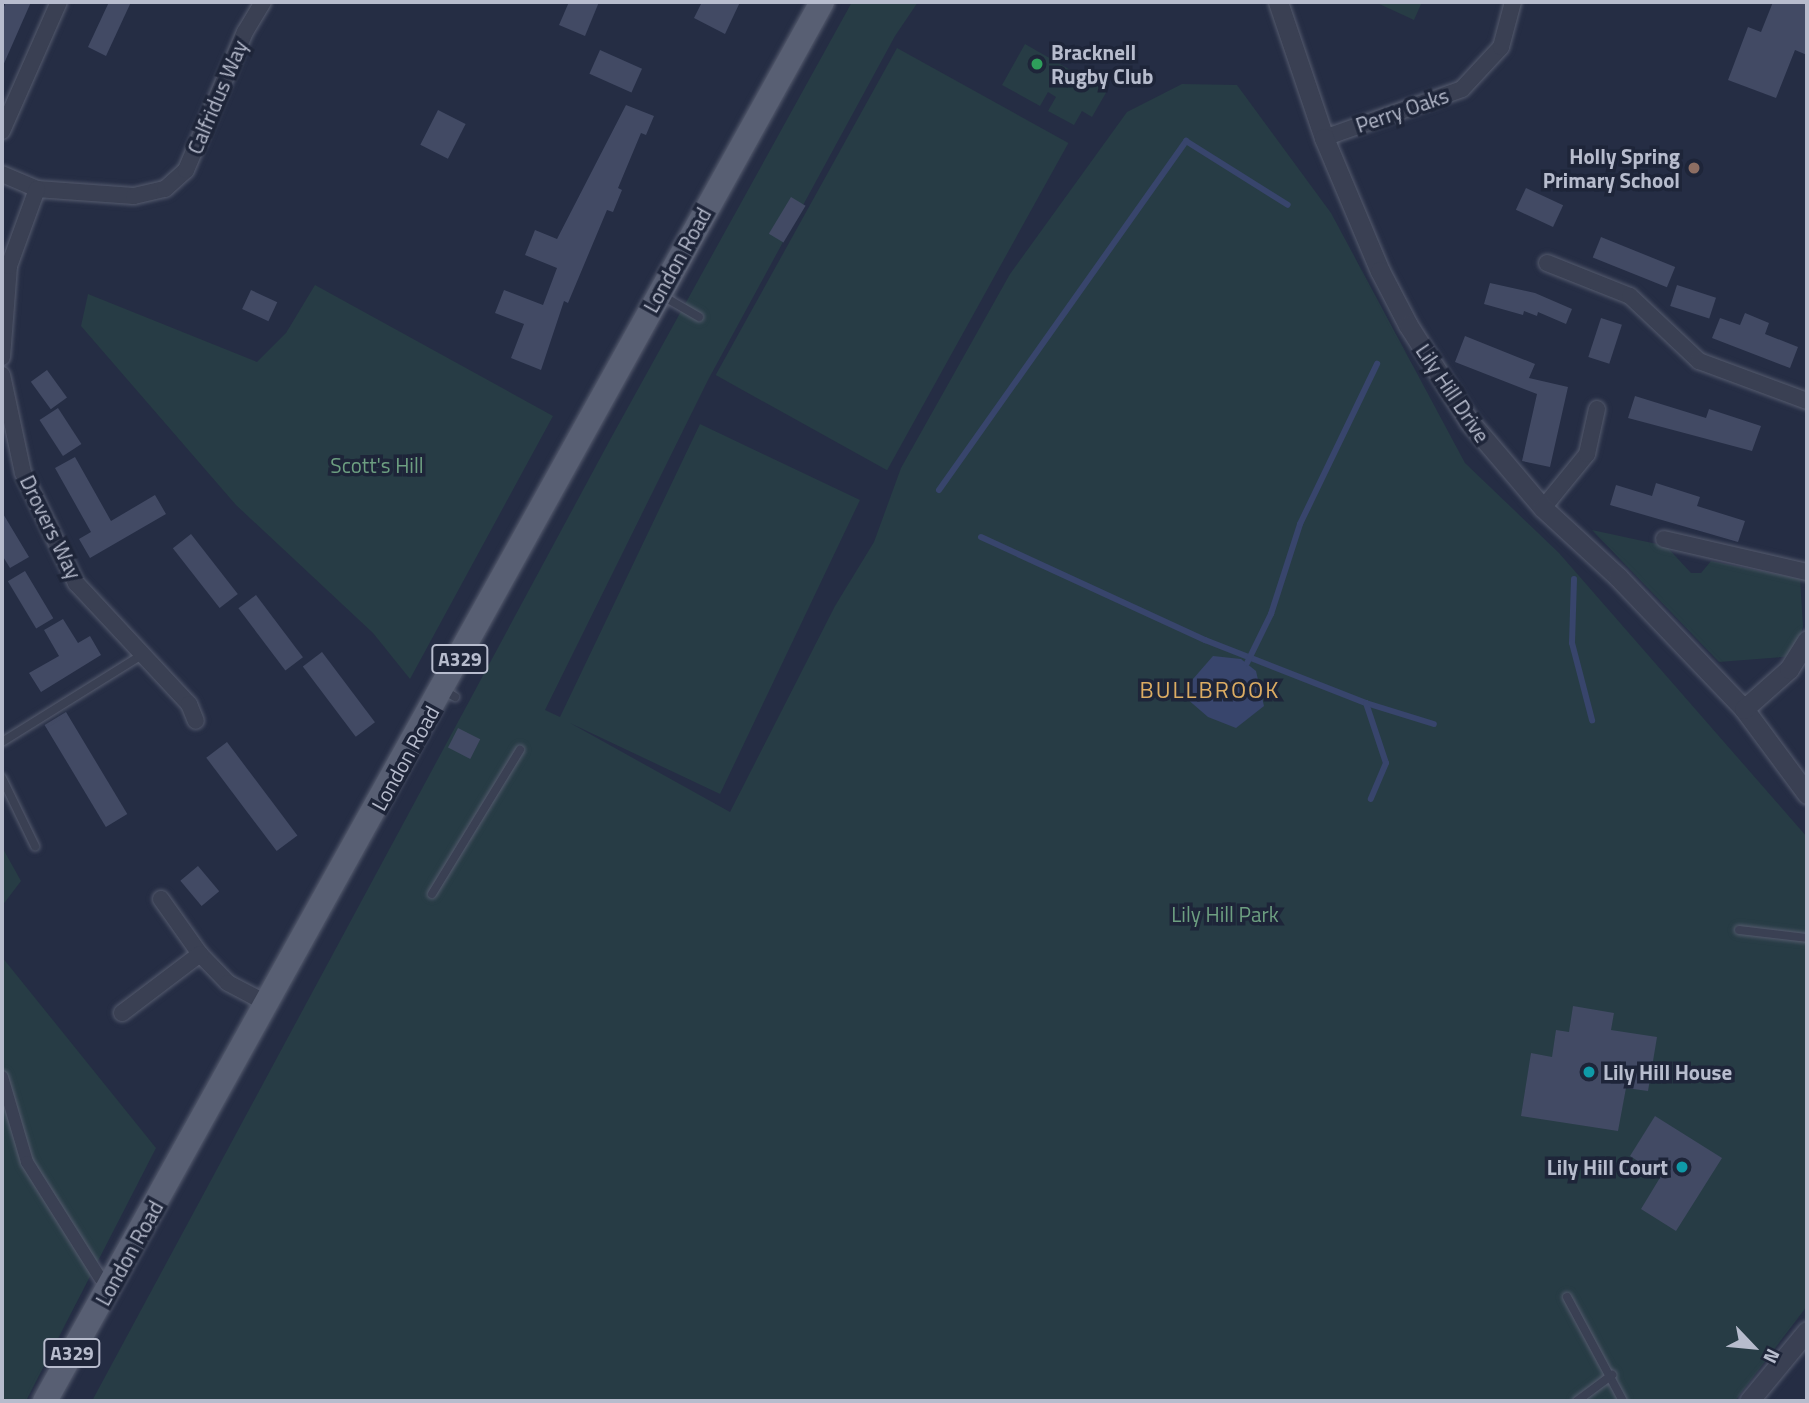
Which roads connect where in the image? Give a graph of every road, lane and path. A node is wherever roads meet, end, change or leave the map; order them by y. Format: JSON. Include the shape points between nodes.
{"nodes":[{"id":1,"x":59,"y":2,"type":"edge"},
{"id":2,"x":263,"y":2,"type":"edge"},
{"id":3,"x":1278,"y":2,"type":"edge"},
{"id":4,"x":1513,"y":2,"type":"edge"},
{"id":5,"x":813,"y":4,"type":"edge"},
{"id":6,"x":2,"y":131,"type":"edge"},
{"id":7,"x":1324,"y":138,"type":"junction"},
{"id":8,"x":2,"y":174,"type":"edge"},
{"id":9,"x":37,"y":189,"type":"junction"},
{"id":10,"x":1547,"y":263,"type":"dead end"},
{"id":11,"x":659,"y":294,"type":"junction"},
{"id":12,"x":699,"y":317,"type":"dead end"},
{"id":13,"x":2,"y":357,"type":"edge"},
{"id":14,"x":2,"y":375,"type":"edge"},
{"id":15,"x":1807,"y":401,"type":"edge"},
{"id":16,"x":1597,"y":409,"type":"dead end"},
{"id":17,"x":1543,"y":508,"type":"junction"},
{"id":18,"x":1664,"y":539,"type":"dead end"},
{"id":19,"x":1807,"y":572,"type":"edge"},
{"id":20,"x":1807,"y":640,"type":"edge"},
{"id":21,"x":140,"y":656,"type":"junction"},
{"id":22,"x":1744,"y":709,"type":"junction"},
{"id":23,"x":196,"y":721,"type":"dead end"},
{"id":24,"x":2,"y":742,"type":"edge"},
{"id":25,"x":520,"y":750,"type":"dead end"},
{"id":26,"x":2,"y":778,"type":"edge"},
{"id":27,"x":1807,"y":794,"type":"edge"},
{"id":28,"x":35,"y":846,"type":"dead end"},
{"id":29,"x":432,"y":894,"type":"dead end"},
{"id":30,"x":161,"y":899,"type":"dead end"},
{"id":31,"x":1739,"y":930,"type":"dead end"},
{"id":32,"x":1807,"y":938,"type":"edge"},
{"id":33,"x":200,"y":954,"type":"junction"},
{"id":34,"x":268,"y":1004,"type":"junction"},
{"id":35,"x":122,"y":1013,"type":"dead end"},
{"id":36,"x":2,"y":1077,"type":"edge"},
{"id":37,"x":106,"y":1281,"type":"junction"},
{"id":38,"x":1567,"y":1297,"type":"dead end"},
{"id":39,"x":1807,"y":1331,"type":"edge"},
{"id":40,"x":1612,"y":1375,"type":"junction"},
{"id":41,"x":45,"y":1401,"type":"edge"},
{"id":42,"x":1577,"y":1401,"type":"edge"},
{"id":43,"x":1623,"y":1401,"type":"edge"},
{"id":44,"x":1749,"y":1401,"type":"edge"}],
"edges":[{"from":1,"to":6,"type":"street"},
{"from":2,"to":9,"type":"street","name":"Calfridus Way","via":[[245,32],[186,170],[165,189],[134,196]]},
{"from":3,"to":7,"type":"street","name":"Lily Hill Drive"},
{"from":4,"to":7,"type":"street","name":"Perry Oaks","via":[[1501,47],[1462,89]]},
{"from":5,"to":11,"type":"main road","name":"London Road","number":"A329"},
{"from":7,"to":17,"type":"street","name":"Lily Hill Drive","via":[[1408,326],[1469,421]]},
{"from":8,"to":9,"type":"street","name":"Calfridus Way"},
{"from":9,"to":13,"type":"street","via":[[9,266]]},
{"from":10,"to":15,"type":"street","via":[[1630,296],[1699,361]]},
{"from":11,"to":12,"type":"lane"},
{"from":11,"to":34,"type":"main road","name":"London Road","number":"A329","via":[[449,693]]},
{"from":14,"to":21,"type":"street","name":"Drovers Way","via":[[23,473],[70,571]]},
{"from":16,"to":17,"type":"street","via":[[1587,454]]},
{"from":17,"to":22,"type":"street","name":"Lily Hill Drive","via":[[1618,578]]},
{"from":18,"to":19,"type":"street"},
{"from":20,"to":22,"type":"street","via":[[1788,669]]},
{"from":21,"to":23,"type":"street","name":"Drovers Way","via":[[189,704]]},
{"from":21,"to":24,"type":"lane"},
{"from":22,"to":27,"type":"street","name":"Lily Hill Drive"},
{"from":25,"to":29,"type":"lane"},
{"from":26,"to":28,"type":"lane"},
{"from":30,"to":33,"type":"street"},
{"from":31,"to":32,"type":"lane"},
{"from":33,"to":34,"type":"street","via":[[228,983]]},
{"from":33,"to":35,"type":"street"},
{"from":34,"to":37,"type":"main road","name":"London Road","number":"A329"},
{"from":36,"to":37,"type":"street","via":[[27,1162]]},
{"from":37,"to":41,"type":"main road","name":"London Road","number":"A329"},
{"from":38,"to":40,"type":"lane"},
{"from":39,"to":44,"type":"street"},
{"from":40,"to":42,"type":"lane"},
{"from":40,"to":43,"type":"lane"}]}
